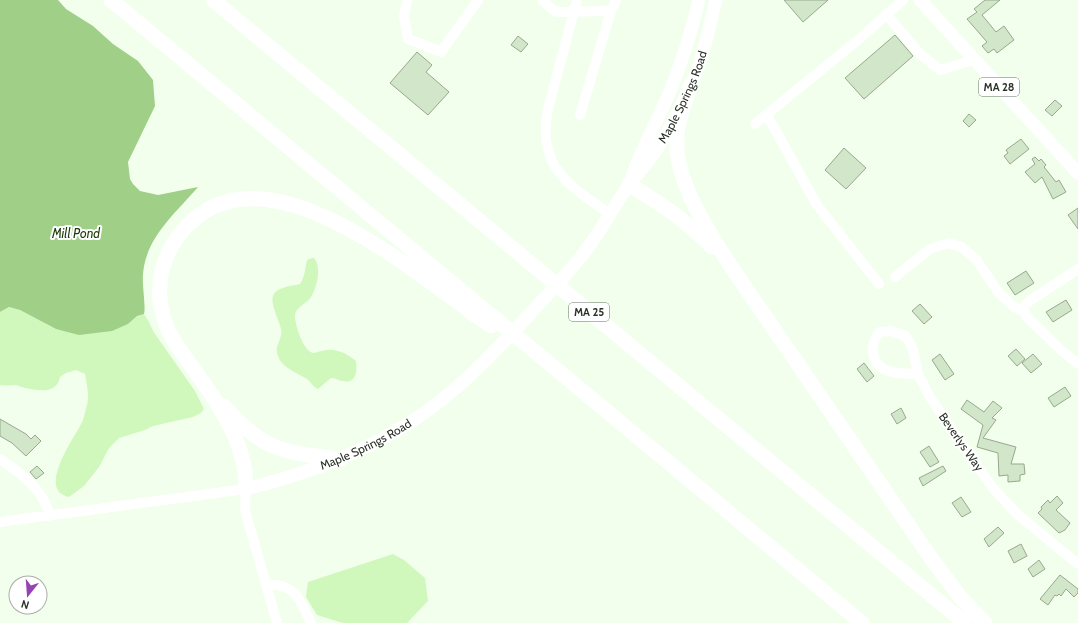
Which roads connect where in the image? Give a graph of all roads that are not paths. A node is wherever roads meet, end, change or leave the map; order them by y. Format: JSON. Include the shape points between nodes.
{"nodes":[{"id":1,"x":111,"y":0,"type":"edge"},
{"id":2,"x":213,"y":0,"type":"edge"},
{"id":3,"x":407,"y":0,"type":"edge"},
{"id":4,"x":478,"y":0,"type":"edge"},
{"id":5,"x":542,"y":0,"type":"edge"},
{"id":6,"x":577,"y":0,"type":"edge"},
{"id":7,"x":616,"y":0,"type":"edge"},
{"id":8,"x":699,"y":0,"type":"edge"},
{"id":9,"x":716,"y":0,"type":"edge"},
{"id":10,"x":903,"y":0,"type":"edge"},
{"id":11,"x":920,"y":0,"type":"edge"},
{"id":12,"x":573,"y":11,"type":"junction"},
{"id":13,"x":611,"y":11,"type":"junction"},
{"id":14,"x":886,"y":14,"type":"junction"},
{"id":15,"x":974,"y":60,"type":"junction"},
{"id":16,"x":692,"y":84,"type":"junction"},
{"id":17,"x":580,"y":114,"type":"dead end"},
{"id":18,"x":766,"y":115,"type":"junction"},
{"id":19,"x":755,"y":124,"type":"dead end"},
{"id":20,"x":1078,"y":173,"type":"edge"},
{"id":21,"x":629,"y":185,"type":"junction"},
{"id":22,"x":610,"y":214,"type":"junction"},
{"id":23,"x":732,"y":268,"type":"junction"},
{"id":24,"x":1078,"y":269,"type":"edge"},
{"id":25,"x":895,"y":277,"type":"dead end"},
{"id":26,"x":879,"y":284,"type":"dead end"},
{"id":27,"x":1024,"y":311,"type":"junction"},
{"id":28,"x":1078,"y":364,"type":"edge"},
{"id":29,"x":918,"y":374,"type":"junction"},
{"id":30,"x":564,"y":375,"type":"junction"},
{"id":31,"x":206,"y":386,"type":"junction"},
{"id":32,"x":0,"y":459,"type":"edge"},
{"id":33,"x":341,"y":459,"type":"junction"},
{"id":34,"x":246,"y":489,"type":"junction"},
{"id":35,"x":50,"y":516,"type":"junction"},
{"id":36,"x":0,"y":522,"type":"edge"},
{"id":37,"x":1077,"y":561,"type":"edge"},
{"id":38,"x":266,"y":585,"type":"junction"},
{"id":39,"x":277,"y":623,"type":"edge"},
{"id":40,"x":311,"y":623,"type":"edge"},
{"id":41,"x":862,"y":623,"type":"edge"},
{"id":42,"x":965,"y":623,"type":"edge"},
{"id":43,"x":985,"y":623,"type":"edge"}],
"edges":[{"from":1,"to":30,"type":"highway"},
{"from":2,"to":42,"type":"highway","number":"MA 25"},
{"from":3,"to":4,"type":"street","via":[[404,17],[408,39],[441,52]]},
{"from":5,"to":12,"type":"street","via":[[556,12]]},
{"from":6,"to":12,"type":"street"},
{"from":7,"to":13,"type":"street"},
{"from":8,"to":21,"type":"main road","name":"Maple Springs Road","via":[[674,79],[639,155]]},
{"from":9,"to":16,"type":"main road","name":"Maple Springs Road"},
{"from":10,"to":14,"type":"street"},
{"from":11,"to":15,"type":"main road","number":"MA 28"},
{"from":12,"to":13,"type":"street"},
{"from":12,"to":22,"type":"street","via":[[548,109],[545,143],[560,174]]},
{"from":13,"to":17,"type":"street"},
{"from":14,"to":15,"type":"street","via":[[920,54],[940,70]]},
{"from":14,"to":18,"type":"street"},
{"from":15,"to":20,"type":"main road","number":"MA 28"},
{"from":16,"to":21,"type":"main road","name":"Maple Springs Road","via":[[650,160]]},
{"from":16,"to":23,"type":"highway","via":[[678,124],[678,158],[695,205]]},
{"from":18,"to":19,"type":"street"},
{"from":18,"to":26,"type":"street","via":[[817,205]]},
{"from":21,"to":22,"type":"main road","name":"Maple Springs Road"},
{"from":21,"to":23,"type":"highway","via":[[647,195],[703,237]]},
{"from":22,"to":33,"type":"main road","name":"Maple Springs Road","via":[[574,264],[491,355],[456,388],[391,434]]},
{"from":23,"to":43,"type":"highway","via":[[946,579]]},
{"from":24,"to":27,"type":"street","via":[[1027,303]]},
{"from":25,"to":27,"type":"street","via":[[930,249],[949,243],[961,247],[976,259],[998,292],[1014,307]]},
{"from":27,"to":28,"type":"street","via":[[1027,317]]},
{"from":29,"to":29,"type":"street","name":"Beverlys Way","via":[[913,349],[906,336],[896,332],[880,332],[873,348],[874,359],[878,365],[896,374]]},
{"from":29,"to":37,"type":"street","name":"Beverlys Way","via":[[930,397],[993,488],[1036,530]]},
{"from":30,"to":31,"type":"highway","via":[[345,226],[300,206],[272,200],[245,199],[210,208],[189,223],[167,254],[160,278],[160,302],[166,326]]},
{"from":30,"to":41,"type":"highway"},
{"from":31,"to":33,"type":"highway","via":[[237,419],[270,445],[296,453]]},
{"from":31,"to":34,"type":"highway","via":[[241,453]]},
{"from":32,"to":35,"type":"street","via":[[37,489],[46,503]]},
{"from":33,"to":34,"type":"main road","name":"Maple Springs Road"},
{"from":34,"to":35,"type":"street","name":"Maple Springs Road"},
{"from":34,"to":38,"type":"street","via":[[246,514]]},
{"from":35,"to":36,"type":"street","name":"Maple Springs Road"},
{"from":38,"to":39,"type":"street"},
{"from":38,"to":40,"type":"street","via":[[286,587],[295,594]]}]}
